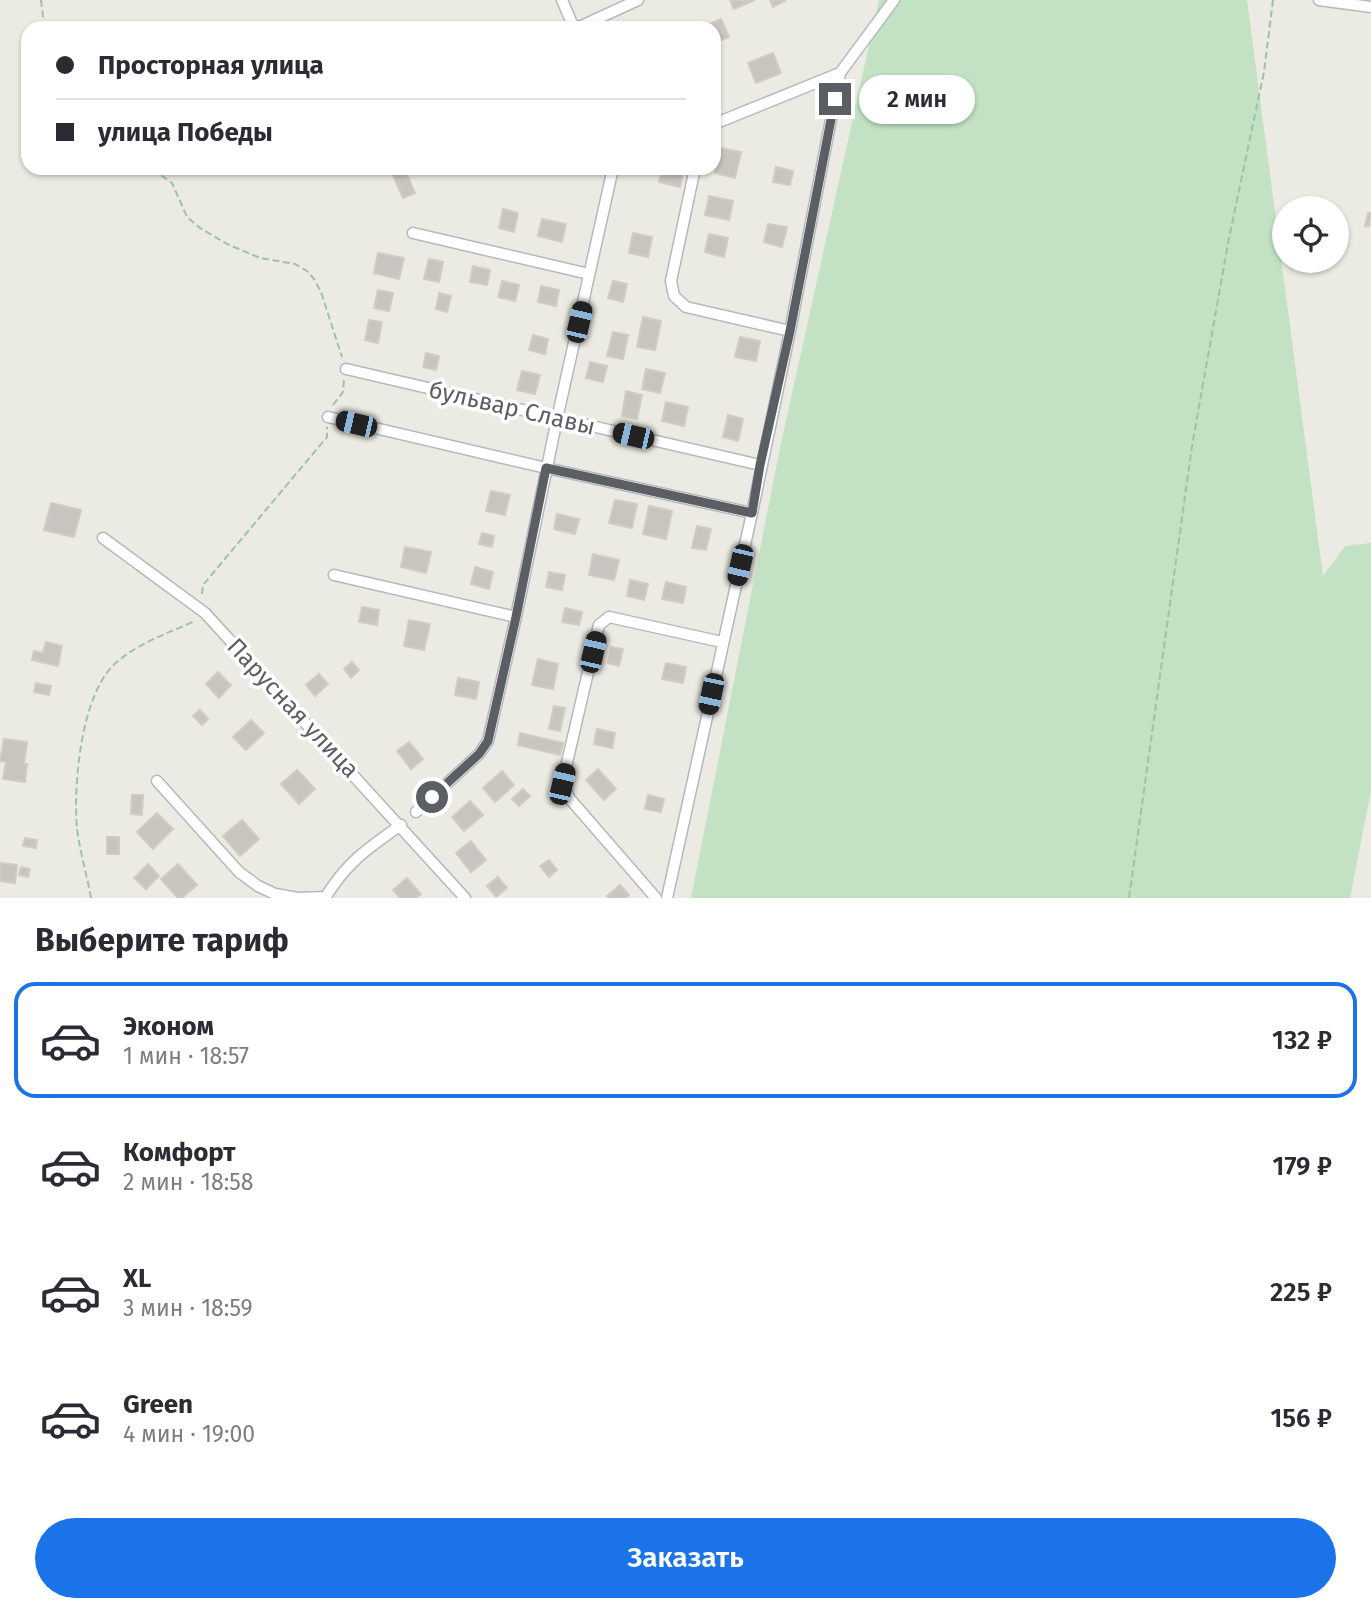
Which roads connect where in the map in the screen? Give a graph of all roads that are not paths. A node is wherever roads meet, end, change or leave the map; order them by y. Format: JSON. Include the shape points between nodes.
{"nodes":[{"id":1,"x":562,"y":0,"type":"edge"},
{"id":2,"x":638,"y":0,"type":"edge"},
{"id":3,"x":894,"y":0,"type":"edge"},
{"id":4,"x":1319,"y":0,"type":"edge"},
{"id":5,"x":1371,"y":7,"type":"edge"},
{"id":6,"x":572,"y":21,"type":"edge"},
{"id":7,"x":592,"y":21,"type":"edge"},
{"id":8,"x":840,"y":73,"type":"junction"},
{"id":9,"x":721,"y":121,"type":"edge"},
{"id":10,"x":611,"y":175,"type":"edge"},
{"id":11,"x":694,"y":175,"type":"edge"},
{"id":12,"x":413,"y":233,"type":"dead end"},
{"id":13,"x":589,"y":274,"type":"junction"},
{"id":14,"x":790,"y":331,"type":"junction"},
{"id":15,"x":346,"y":369,"type":"road end"},
{"id":16,"x":328,"y":417,"type":"road end"},
{"id":17,"x":557,"y":419,"type":"junction"},
{"id":18,"x":760,"y":465,"type":"junction"},
{"id":19,"x":546,"y":468,"type":"junction"},
{"id":20,"x":752,"y":513,"type":"junction"},
{"id":21,"x":103,"y":538,"type":"dead end"},
{"id":22,"x":334,"y":575,"type":"dead end"},
{"id":23,"x":516,"y":617,"type":"junction"},
{"id":24,"x":722,"y":642,"type":"junction"},
{"id":25,"x":157,"y":781,"type":"dead end"},
{"id":26,"x":416,"y":812,"type":"dead end"},
{"id":27,"x":401,"y":825,"type":"junction"},
{"id":28,"x":325,"y":898,"type":"edge"},
{"id":29,"x":465,"y":898,"type":"edge"},
{"id":30,"x":656,"y":898,"type":"edge"},
{"id":31,"x":667,"y":898,"type":"edge"}],
"edges":[{"from":1,"to":6,"type":"street"},
{"from":2,"to":7,"type":"street"},
{"from":3,"to":8,"type":"street"},
{"from":4,"to":5,"type":"street"},
{"from":8,"to":9,"type":"street"},
{"from":8,"to":14,"type":"street"},
{"from":10,"to":13,"type":"street"},
{"from":11,"to":14,"type":"street","via":[[671,281],[674,296],[685,307]]},
{"from":12,"to":13,"type":"street"},
{"from":13,"to":17,"type":"street"},
{"from":14,"to":18,"type":"street"},
{"from":15,"to":17,"type":"street","name":"бульвар Славы"},
{"from":16,"to":19,"type":"street","name":"бульвар Славы"},
{"from":17,"to":18,"type":"street","name":"бульвар Славы"},
{"from":17,"to":19,"type":"street"},
{"from":18,"to":20,"type":"street"},
{"from":19,"to":20,"type":"street","name":"бульвар Славы"},
{"from":19,"to":23,"type":"street"},
{"from":20,"to":24,"type":"street"},
{"from":21,"to":27,"type":"street","name":"Парусная улица","via":[[205,612]]},
{"from":22,"to":23,"type":"street"},
{"from":23,"to":26,"type":"street","via":[[488,741]]},
{"from":24,"to":30,"type":"street","via":[[609,617],[599,625],[562,784]]},
{"from":24,"to":31,"type":"street"},
{"from":25,"to":28,"type":"street","via":[[239,872],[258,886],[275,894]]},
{"from":27,"to":28,"type":"street","via":[[362,852]]},
{"from":27,"to":29,"type":"street","name":"Парусная улица"}]}
